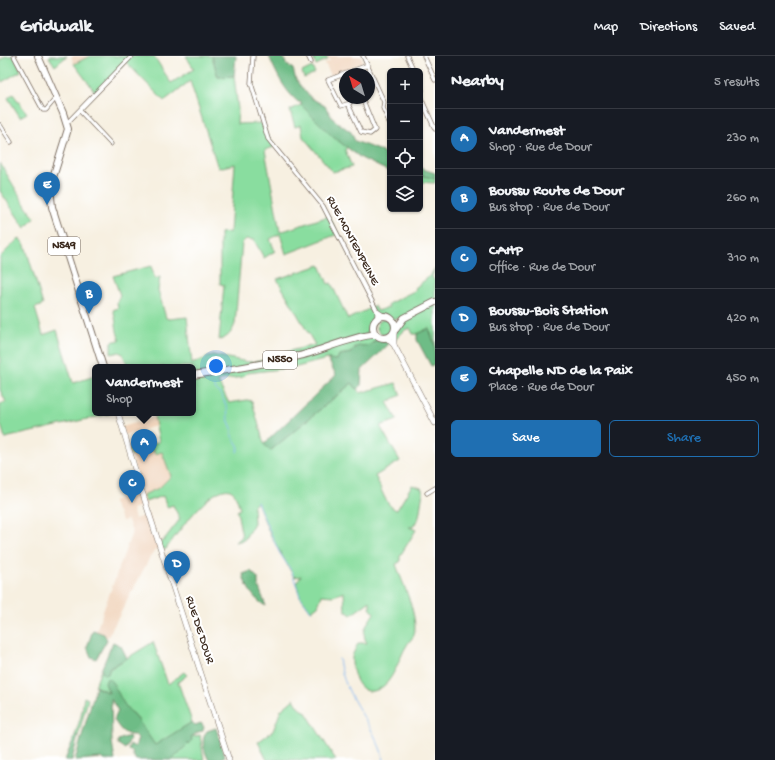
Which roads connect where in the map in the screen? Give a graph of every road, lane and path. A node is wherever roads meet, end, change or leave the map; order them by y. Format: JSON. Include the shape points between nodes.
{"nodes":[{"id":1,"x":14,"y":56,"type":"edge"},
{"id":2,"x":38,"y":56,"type":"edge"},
{"id":3,"x":132,"y":56,"type":"edge"},
{"id":4,"x":253,"y":56,"type":"edge"},
{"id":5,"x":306,"y":56,"type":"edge"},
{"id":6,"x":364,"y":56,"type":"edge"},
{"id":7,"x":407,"y":56,"type":"edge"},
{"id":8,"x":424,"y":56,"type":"edge"},
{"id":9,"x":311,"y":62,"type":"dead end"},
{"id":10,"x":368,"y":65,"type":"junction"},
{"id":11,"x":362,"y":68,"type":"edge"},
{"id":12,"x":413,"y":68,"type":"edge"},
{"id":13,"x":339,"y":75,"type":"edge"},
{"id":14,"x":435,"y":80,"type":"edge"},
{"id":15,"x":56,"y":98,"type":"junction"},
{"id":16,"x":423,"y":103,"type":"edge"},
{"id":17,"x":339,"y":104,"type":"edge"},
{"id":18,"x":339,"y":104,"type":"edge"},
{"id":19,"x":348,"y":104,"type":"joint"},
{"id":20,"x":364,"y":104,"type":"edge"},
{"id":21,"x":80,"y":111,"type":"junction"},
{"id":22,"x":387,"y":117,"type":"edge"},
{"id":23,"x":66,"y":124,"type":"junction"},
{"id":24,"x":0,"y":125,"type":"edge"},
{"id":25,"x":435,"y":129,"type":"edge"},
{"id":26,"x":10,"y":142,"type":"dead end"},
{"id":27,"x":111,"y":144,"type":"dead end"},
{"id":28,"x":435,"y":302,"type":"edge"},
{"id":29,"x":380,"y":317,"type":"junction"},
{"id":30,"x":404,"y":318,"type":"junction"},
{"id":31,"x":393,"y":319,"type":"junction"},
{"id":32,"x":373,"y":326,"type":"junction"},
{"id":33,"x":395,"y":332,"type":"junction"},
{"id":34,"x":365,"y":335,"type":"junction"},
{"id":35,"x":376,"y":335,"type":"junction"},
{"id":36,"x":387,"y":338,"type":"junction"},
{"id":37,"x":394,"y":345,"type":"junction"},
{"id":38,"x":102,"y":364,"type":"edge"},
{"id":39,"x":196,"y":375,"type":"edge"},
{"id":40,"x":119,"y":416,"type":"edge"},
{"id":41,"x":435,"y":423,"type":"edge"},
{"id":42,"x":435,"y":488,"type":"edge"},
{"id":43,"x":427,"y":493,"type":"dead end"},
{"id":44,"x":229,"y":760,"type":"edge"}],
"edges":[{"from":1,"to":15,"type":"street","via":[[43,110],[46,110]]},
{"from":2,"to":15,"type":"main road","number":"N549"},
{"from":3,"to":21,"type":"street"},
{"from":4,"to":29,"type":"street","name":"RUE MONTENPEINE","via":[[251,82],[268,139],[324,206]]},
{"from":5,"to":9,"type":"street"},
{"from":6,"to":10,"type":"street"},
{"from":7,"to":12,"type":"street"},
{"from":8,"to":14,"type":"street"},
{"from":10,"to":11,"type":"street"},
{"from":10,"to":22,"type":"street","via":[[384,102],[383,108]]},
{"from":13,"to":17,"type":"street","via":[[328,80]]},
{"from":15,"to":23,"type":"main road","number":"N549"},
{"from":16,"to":25,"type":"street"},
{"from":18,"to":19,"type":"street"},
{"from":19,"to":20,"type":"street","via":[[362,132],[370,134],[375,130]]},
{"from":21,"to":23,"type":"street"},
{"from":21,"to":27,"type":"street"},
{"from":23,"to":38,"type":"main road","number":"N549","via":[[68,132],[50,188],[50,200]]},
{"from":24,"to":26,"type":"street"},
{"from":28,"to":30,"type":"main road"},
{"from":29,"to":31,"type":"main road"},
{"from":29,"to":32,"type":"main road"},
{"from":30,"to":31,"type":"main road"},
{"from":30,"to":33,"type":"main road"},
{"from":31,"to":33,"type":"main road","via":[[396,324]]},
{"from":32,"to":34,"type":"main road","number":"N550"},
{"from":32,"to":35,"type":"main road"},
{"from":33,"to":36,"type":"main road"},
{"from":33,"to":37,"type":"main road"},
{"from":34,"to":35,"type":"main road","number":"N550"},
{"from":34,"to":39,"type":"main road","number":"N550","via":[[319,351],[270,363]]},
{"from":35,"to":36,"type":"main road"},
{"from":36,"to":37,"type":"main road"},
{"from":37,"to":41,"type":"main road"},
{"from":40,"to":44,"type":"main road","name":"RUE DE DOUR"},
{"from":42,"to":43,"type":"street"}]}
